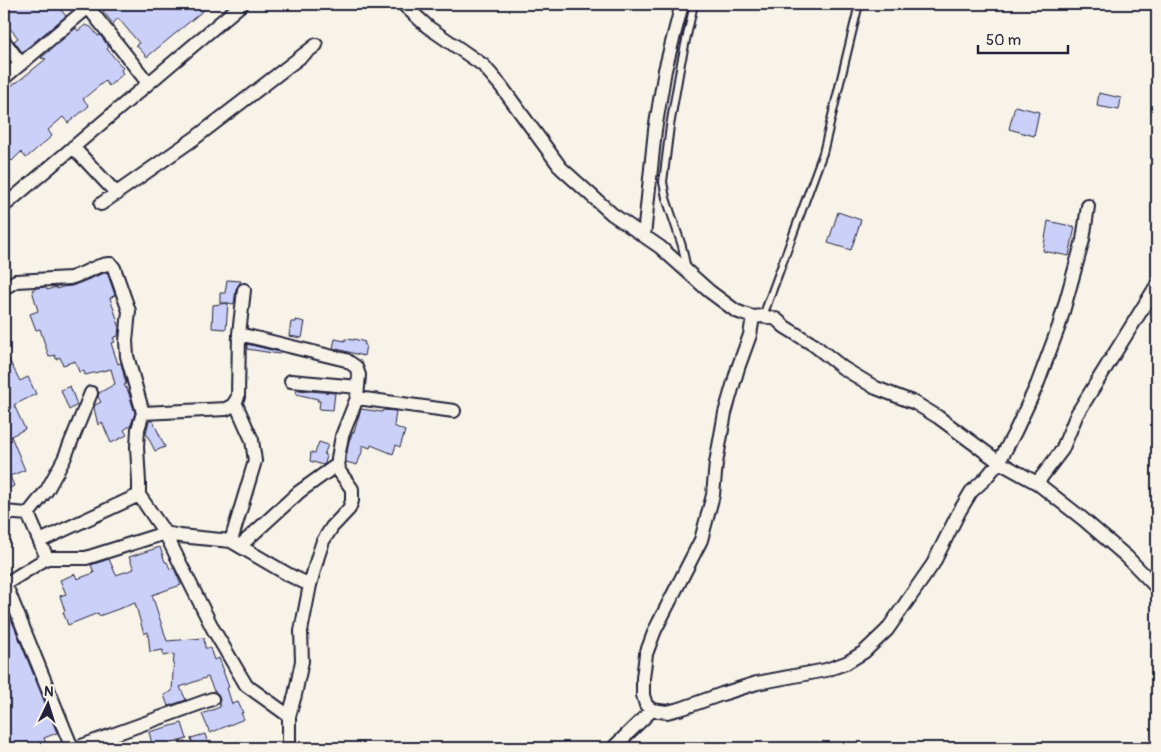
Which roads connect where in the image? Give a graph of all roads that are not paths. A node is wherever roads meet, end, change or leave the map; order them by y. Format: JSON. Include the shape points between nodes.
{"nodes":[{"id":1,"x":242,"y":4,"type":"edge"},
{"id":2,"x":403,"y":4,"type":"edge"},
{"id":3,"x":682,"y":4,"type":"edge"},
{"id":4,"x":694,"y":4,"type":"edge"},
{"id":5,"x":859,"y":4,"type":"edge"},
{"id":6,"x":90,"y":5,"type":"edge"},
{"id":7,"x":4,"y":41,"type":"edge"},
{"id":8,"x":316,"y":45,"type":"dead end"},
{"id":9,"x":22,"y":64,"type":"junction"},
{"id":10,"x":4,"y":78,"type":"edge"},
{"id":11,"x":148,"y":84,"type":"junction"},
{"id":12,"x":73,"y":147,"type":"junction"},
{"id":13,"x":117,"y":194,"type":"junction"},
{"id":14,"x":101,"y":204,"type":"dead end"},
{"id":15,"x":4,"y":206,"type":"edge"},
{"id":16,"x":1088,"y":206,"type":"dead end"},
{"id":17,"x":644,"y":236,"type":"junction"},
{"id":18,"x":688,"y":271,"type":"junction"},
{"id":19,"x":1157,"y":286,"type":"edge"},
{"id":20,"x":4,"y":288,"type":"edge"},
{"id":21,"x":244,"y":290,"type":"dead end"},
{"id":22,"x":758,"y":316,"type":"junction"},
{"id":23,"x":239,"y":334,"type":"junction"},
{"id":24,"x":291,"y":381,"type":"dead end"},
{"id":25,"x":357,"y":392,"type":"junction"},
{"id":26,"x":91,"y":393,"type":"dead end"},
{"id":27,"x":235,"y":402,"type":"junction"},
{"id":28,"x":454,"y":411,"type":"dead end"},
{"id":29,"x":143,"y":413,"type":"junction"},
{"id":30,"x":999,"y":462,"type":"junction"},
{"id":31,"x":338,"y":464,"type":"junction"},
{"id":32,"x":1036,"y":483,"type":"junction"},
{"id":33,"x":139,"y":495,"type":"junction"},
{"id":34,"x":4,"y":512,"type":"edge"},
{"id":35,"x":28,"y":514,"type":"junction"},
{"id":36,"x":165,"y":533,"type":"junction"},
{"id":37,"x":40,"y":541,"type":"junction"},
{"id":38,"x":235,"y":543,"type":"junction"},
{"id":39,"x":47,"y":558,"type":"junction"},
{"id":40,"x":310,"y":584,"type":"junction"},
{"id":41,"x":5,"y":588,"type":"edge"},
{"id":42,"x":1157,"y":588,"type":"edge"},
{"id":43,"x":212,"y":699,"type":"dead end"},
{"id":44,"x":652,"y":710,"type":"junction"},
{"id":45,"x":289,"y":716,"type":"junction"},
{"id":46,"x":72,"y":748,"type":"edge"},
{"id":47,"x":76,"y":748,"type":"edge"},
{"id":48,"x":289,"y":748,"type":"edge"},
{"id":49,"x":614,"y":748,"type":"edge"}],
"edges":[{"from":1,"to":11,"type":"street"},
{"from":2,"to":17,"type":"street","via":[[428,27],[483,65],[561,168],[612,214]]},
{"from":3,"to":17,"type":"street","via":[[665,70],[655,130]]},
{"from":4,"to":18,"type":"lane","via":[[670,126],[664,182]]},
{"from":5,"to":22,"type":"lane","via":[[823,153]]},
{"from":6,"to":9,"type":"street"},
{"from":6,"to":11,"type":"street"},
{"from":7,"to":9,"type":"street"},
{"from":8,"to":13,"type":"street"},
{"from":9,"to":10,"type":"street"},
{"from":11,"to":12,"type":"street"},
{"from":12,"to":13,"type":"street"},
{"from":12,"to":15,"type":"street"},
{"from":13,"to":14,"type":"street"},
{"from":16,"to":30,"type":"street","via":[[1083,240],[1059,326],[1037,385]]},
{"from":17,"to":18,"type":"street"},
{"from":18,"to":22,"type":"street","via":[[736,311]]},
{"from":19,"to":32,"type":"street","via":[[1077,414],[1062,450]]},
{"from":20,"to":29,"type":"street","via":[[16,281],[70,278],[110,264],[129,311],[127,356]]},
{"from":21,"to":23,"type":"street"},
{"from":22,"to":30,"type":"street","via":[[776,319],[876,388],[915,403]]},
{"from":22,"to":44,"type":"street","via":[[725,412],[713,495],[701,540],[646,654],[643,695],[646,706]]},
{"from":23,"to":25,"type":"street","via":[[346,360],[356,367],[359,375]]},
{"from":23,"to":27,"type":"street","via":[[238,397]]},
{"from":24,"to":25,"type":"street"},
{"from":25,"to":28,"type":"street"},
{"from":25,"to":31,"type":"street","via":[[342,436]]},
{"from":26,"to":35,"type":"street","via":[[64,459],[47,490]]},
{"from":27,"to":29,"type":"street","via":[[226,409]]},
{"from":27,"to":38,"type":"street","via":[[252,440],[255,461]]},
{"from":29,"to":33,"type":"street","via":[[137,447]]},
{"from":30,"to":32,"type":"street"},
{"from":30,"to":44,"type":"street","via":[[971,492],[912,596],[887,630],[864,652],[826,670],[757,683],[666,712]]},
{"from":31,"to":38,"type":"street"},
{"from":31,"to":40,"type":"street","via":[[339,471],[352,489],[352,502],[323,542]]},
{"from":32,"to":42,"type":"street","via":[[1128,557]]},
{"from":33,"to":36,"type":"street"},
{"from":33,"to":37,"type":"street"},
{"from":34,"to":35,"type":"street"},
{"from":35,"to":37,"type":"street"},
{"from":36,"to":38,"type":"street"},
{"from":36,"to":39,"type":"street","via":[[86,558]]},
{"from":36,"to":45,"type":"street","via":[[213,629],[246,685]]},
{"from":37,"to":39,"type":"street"},
{"from":38,"to":40,"type":"street"},
{"from":39,"to":41,"type":"street"},
{"from":40,"to":45,"type":"street","via":[[301,631],[302,661]]},
{"from":41,"to":46,"type":"street"},
{"from":43,"to":47,"type":"street"},
{"from":44,"to":49,"type":"street"},
{"from":45,"to":48,"type":"street"}]}
